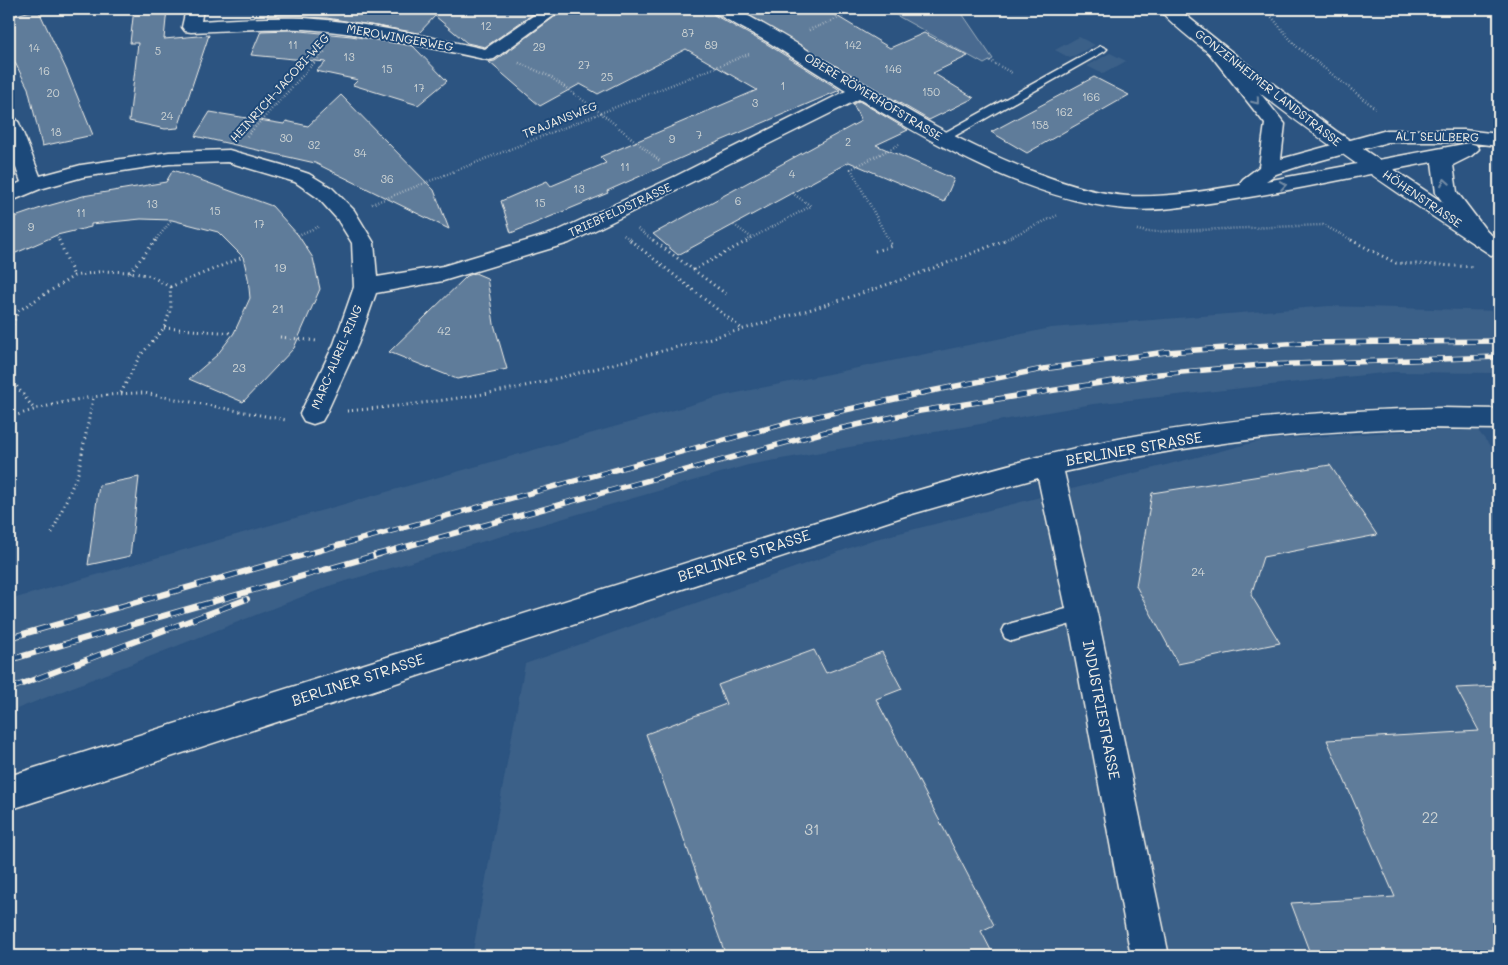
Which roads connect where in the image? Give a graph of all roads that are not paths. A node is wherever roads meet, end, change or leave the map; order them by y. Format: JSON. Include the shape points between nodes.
{"nodes":[{"id":1,"x":195,"y":9,"type":"edge"},
{"id":2,"x":554,"y":9,"type":"edge"},
{"id":3,"x":721,"y":9,"type":"edge"},
{"id":4,"x":1168,"y":9,"type":"edge"},
{"id":5,"x":1101,"y":49,"type":"dead end"},
{"id":6,"x":1215,"y":49,"type":"junction"},
{"id":7,"x":859,"y":92,"type":"junction"},
{"id":8,"x":9,"y":123,"type":"edge"},
{"id":9,"x":934,"y":134,"type":"junction"},
{"id":10,"x":1499,"y":140,"type":"edge"},
{"id":11,"x":1499,"y":147,"type":"edge"},
{"id":12,"x":1346,"y":148,"type":"junction"},
{"id":13,"x":1469,"y":149,"type":"junction"},
{"id":14,"x":1371,"y":167,"type":"junction"},
{"id":15,"x":1269,"y":170,"type":"junction"},
{"id":16,"x":33,"y":185,"type":"junction"},
{"id":17,"x":1235,"y":192,"type":"junction"},
{"id":18,"x":9,"y":196,"type":"edge"},
{"id":19,"x":1480,"y":237,"type":"junction"},
{"id":20,"x":1499,"y":250,"type":"edge"},
{"id":21,"x":366,"y":287,"type":"junction"},
{"id":22,"x":313,"y":414,"type":"road end"},
{"id":23,"x":1499,"y":419,"type":"edge"},
{"id":24,"x":1049,"y":465,"type":"junction"},
{"id":25,"x":1082,"y":613,"type":"junction"},
{"id":26,"x":1012,"y":632,"type":"dead end"},
{"id":27,"x":9,"y":793,"type":"edge"},
{"id":28,"x":1150,"y":956,"type":"edge"}],
"edges":[{"from":1,"to":2,"type":"street","name":"MEROWINGERWEG","via":[[191,28],[278,22],[347,27],[488,55]]},
{"from":3,"to":7,"type":"street","name":"OBERE RÖMERHOFSTRASSE","via":[[781,41]]},
{"from":4,"to":6,"type":"street","name":"GONZENHEIMER LANDSTRASSE"},
{"from":5,"to":9,"type":"lane"},
{"from":6,"to":12,"type":"street","name":"GONZENHEIMER LANDSTRASSE"},
{"from":6,"to":15,"type":"street","one_way":true,"via":[[1275,124]]},
{"from":7,"to":9,"type":"street","name":"OBERE RÖMERHOFSTRASSE"},
{"from":7,"to":21,"type":"street","name":"TRIEBFELDSTRASSE","via":[[561,238],[443,273]]},
{"from":8,"to":16,"type":"street"},
{"from":9,"to":17,"type":"street","name":"OBERE RÖMERHOFSTRASSE","via":[[1000,166],[1080,195],[1114,202],[1158,204]]},
{"from":10,"to":12,"type":"street","name":"ALT SEULBERG","via":[[1464,136],[1388,136]]},
{"from":11,"to":13,"type":"street","name":"ALT SEULBERG"},
{"from":12,"to":14,"type":"street","name":"HÖHENSTRASSE"},
{"from":12,"to":15,"type":"street","name":"OBERE RÖMERHOFSTRASSE"},
{"from":13,"to":14,"type":"street","name":"ALT SEULBERG"},
{"from":19,"to":13,"type":"street","name":"ALT SEULBERG","one_way":true,"via":[[1448,193],[1442,162]]},
{"from":17,"to":14,"type":"street","name":"OBERE RÖMERHOFSTRASSE","one_way":true,"via":[[1320,179]]},
{"from":14,"to":19,"type":"street","name":"HÖHENSTRASSE"},
{"from":15,"to":17,"type":"street","name":"OBERE RÖMERHOFSTRASSE"},
{"from":16,"to":18,"type":"street","name":"MARC-AUREL-RING"},
{"from":16,"to":21,"type":"street","name":"MARC-AUREL-RING","via":[[82,171],[169,158],[229,156],[275,168],[302,178],[325,193],[346,215],[363,243]]},
{"from":19,"to":20,"type":"street","name":"HÖHENSTRASSE"},
{"from":21,"to":22,"type":"street","name":"MARC-AUREL-RING","via":[[346,344]]},
{"from":23,"to":24,"type":"street","name":"BERLINER STRASSE","via":[[1353,419],[1247,429],[1148,444]]},
{"from":24,"to":25,"type":"street","name":"INDUSTRIESTRASSE"},
{"from":24,"to":27,"type":"street","name":"BERLINER STRASSE","via":[[905,504]]},
{"from":25,"to":26,"type":"lane"},
{"from":25,"to":28,"type":"street","name":"INDUSTRIESTRASSE"}]}
